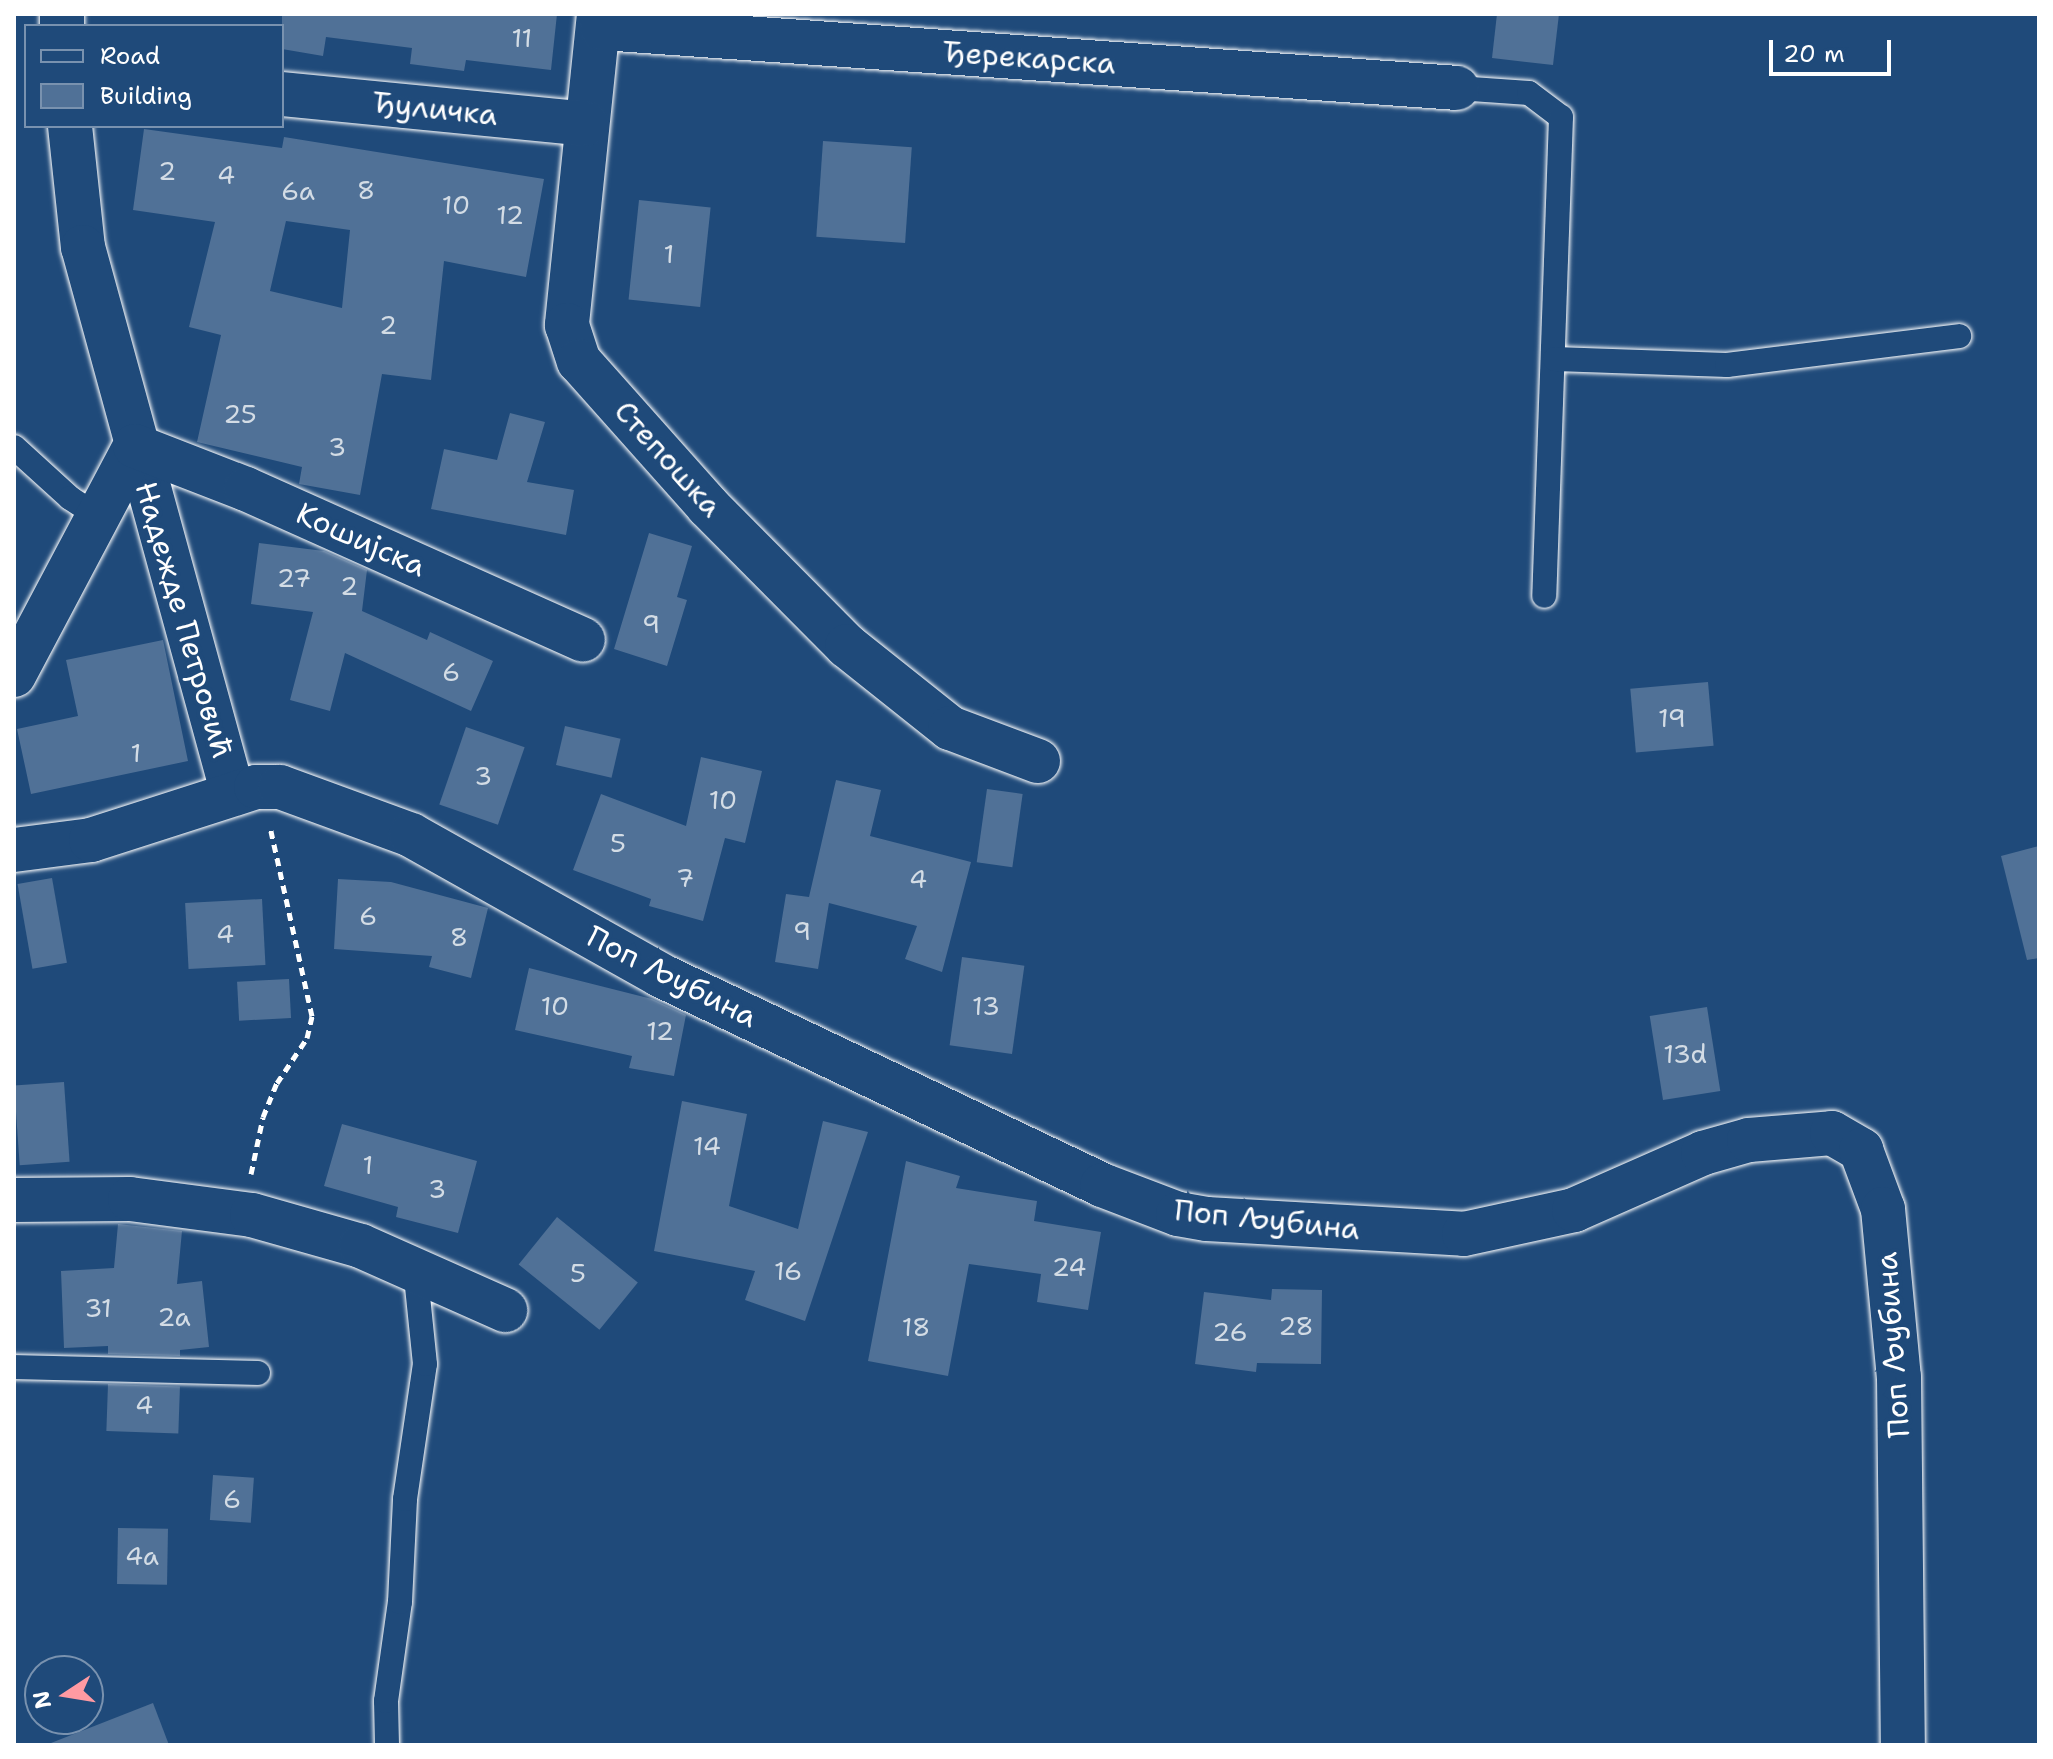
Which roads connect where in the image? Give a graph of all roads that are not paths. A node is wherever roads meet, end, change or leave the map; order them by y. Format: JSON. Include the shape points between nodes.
{"nodes":[{"id":1,"x":600,"y":21,"type":"edge"},
{"id":2,"x":1457,"y":88,"type":"joint"},
{"id":3,"x":284,"y":94,"type":"edge"},
{"id":4,"x":587,"y":124,"type":"junction"},
{"id":5,"x":70,"y":128,"type":"edge"},
{"id":6,"x":1959,"y":336,"type":"dead end"},
{"id":7,"x":1555,"y":359,"type":"junction"},
{"id":8,"x":135,"y":446,"type":"junction"},
{"id":9,"x":14,"y":447,"type":"edge"},
{"id":10,"x":98,"y":516,"type":"junction"},
{"id":11,"x":1544,"y":596,"type":"dead end"},
{"id":12,"x":583,"y":640,"type":"dead end"},
{"id":13,"x":14,"y":675,"type":"edge"},
{"id":14,"x":1038,"y":761,"type":"dead end"},
{"id":15,"x":245,"y":790,"type":"junction"},
{"id":16,"x":14,"y":850,"type":"edge"},
{"id":17,"x":14,"y":1200,"type":"edge"},
{"id":18,"x":415,"y":1267,"type":"junction"},
{"id":19,"x":505,"y":1310,"type":"dead end"},
{"id":20,"x":14,"y":1367,"type":"edge"},
{"id":21,"x":258,"y":1373,"type":"dead end"},
{"id":22,"x":387,"y":1745,"type":"edge"},
{"id":23,"x":1903,"y":1745,"type":"edge"}],
"edges":[{"from":1,"to":2,"type":"street","name":"Ђерекарска"},
{"from":1,"to":4,"type":"street","name":"Степошка"},
{"from":2,"to":7,"type":"lane","via":[[1529,93],[1561,117]]},
{"from":3,"to":4,"type":"street","name":"Ђуличка"},
{"from":4,"to":14,"type":"street","name":"Степошка","via":[[567,325],[579,361],[708,506],[847,646],[950,728]]},
{"from":5,"to":8,"type":"street","name":"Надежде Петровић","via":[[83,247]]},
{"from":6,"to":7,"type":"lane","via":[[1727,365]]},
{"from":7,"to":11,"type":"lane"},
{"from":8,"to":10,"type":"street","name":"Надежде Петровић"},
{"from":8,"to":12,"type":"street","name":"Кошијска","via":[[246,489]]},
{"from":8,"to":15,"type":"street","name":"Надежде Петровић"},
{"from":9,"to":10,"type":"lane"},
{"from":10,"to":13,"type":"street","name":"Надежде Петровић"},
{"from":15,"to":16,"type":"street","name":"Поп Љубина","via":[[91,840]]},
{"from":15,"to":23,"type":"street","name":"Поп Љубина","via":[[280,787],[411,835],[660,975],[1102,1185],[1178,1214],[1298,1228],[1464,1234],[1574,1210],[1703,1153],[1749,1140],[1832,1133],[1852,1144],[1861,1150],[1883,1209],[1899,1377]]},
{"from":17,"to":18,"type":"street","via":[[130,1199],[252,1215]]},
{"from":18,"to":19,"type":"street"},
{"from":18,"to":22,"type":"lane","via":[[425,1364],[405,1499],[400,1602],[386,1701]]},
{"from":20,"to":21,"type":"lane"}]}
